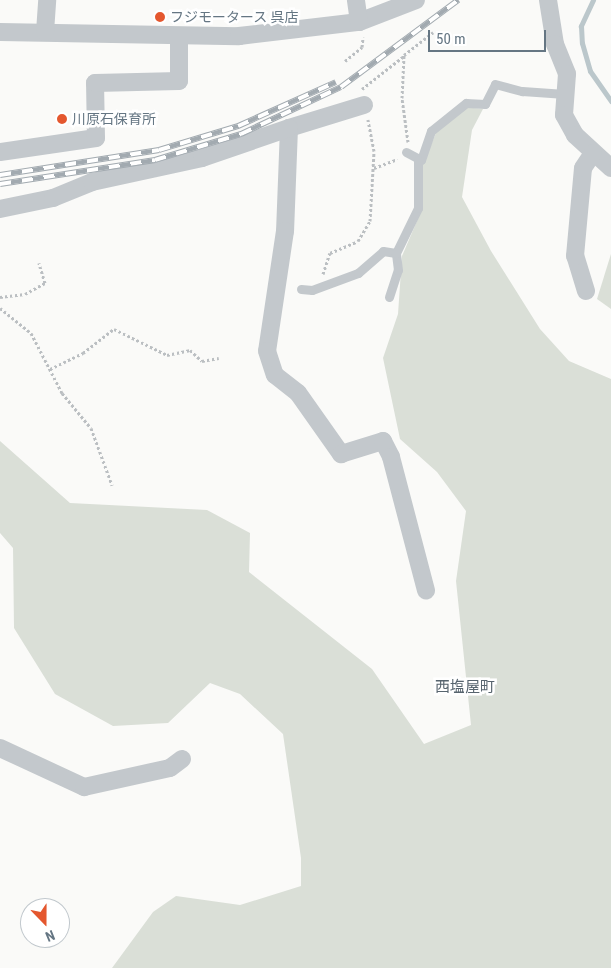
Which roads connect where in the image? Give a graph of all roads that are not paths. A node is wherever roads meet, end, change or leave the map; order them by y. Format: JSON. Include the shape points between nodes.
{"nodes":[{"id":1,"x":47,"y":0,"type":"edge"},
{"id":2,"x":357,"y":0,"type":"edge"},
{"id":3,"x":416,"y":0,"type":"edge"},
{"id":4,"x":548,"y":0,"type":"edge"},
{"id":5,"x":359,"y":22,"type":"junction"},
{"id":6,"x":0,"y":32,"type":"edge"},
{"id":7,"x":45,"y":32,"type":"junction"},
{"id":8,"x":179,"y":36,"type":"junction"},
{"id":9,"x":565,"y":94,"type":"junction"},
{"id":10,"x":361,"y":99,"type":"road end"},
{"id":11,"x":289,"y":128,"type":"junction"},
{"id":12,"x":0,"y":152,"type":"edge"},
{"id":13,"x":406,"y":152,"type":"road end"},
{"id":14,"x":593,"y":153,"type":"junction"},
{"id":15,"x":418,"y":160,"type":"junction"},
{"id":16,"x":611,"y":168,"type":"edge"},
{"id":17,"x":0,"y":209,"type":"edge"},
{"id":18,"x":396,"y":253,"type":"junction"},
{"id":19,"x":301,"y":289,"type":"road end"},
{"id":20,"x":586,"y":291,"type":"dead end"},
{"id":21,"x":390,"y":297,"type":"dead end"},
{"id":22,"x":426,"y":590,"type":"dead end"},
{"id":23,"x":0,"y":748,"type":"edge"},
{"id":24,"x":182,"y":759,"type":"dead end"}],
"edges":[{"from":1,"to":7,"type":"street"},
{"from":2,"to":5,"type":"street"},
{"from":3,"to":5,"type":"street"},
{"from":4,"to":9,"type":"street","via":[[556,44],[567,74]]},
{"from":5,"to":8,"type":"street","via":[[239,36]]},
{"from":6,"to":7,"type":"street"},
{"from":7,"to":8,"type":"street"},
{"from":8,"to":12,"type":"street","via":[[179,81],[94,83],[96,138]]},
{"from":9,"to":14,"type":"street","via":[[564,115],[575,136]]},
{"from":9,"to":15,"type":"lane","via":[[492,85],[485,104],[466,103],[431,131],[427,151]]},
{"from":10,"to":11,"type":"street"},
{"from":11,"to":17,"type":"street","via":[[193,161],[92,182],[53,198]]},
{"from":11,"to":22,"type":"street","via":[[286,231],[270,317],[270,367],[285,386],[298,393],[341,454],[383,441],[392,457]]},
{"from":13,"to":15,"type":"lane"},
{"from":14,"to":16,"type":"street"},
{"from":14,"to":20,"type":"street","via":[[582,168],[575,256]]},
{"from":15,"to":18,"type":"lane","via":[[418,208]]},
{"from":18,"to":19,"type":"lane","via":[[383,251],[358,273],[312,290]]},
{"from":18,"to":21,"type":"lane","via":[[398,270]]},
{"from":23,"to":24,"type":"street","via":[[84,787],[170,768]]}]}
